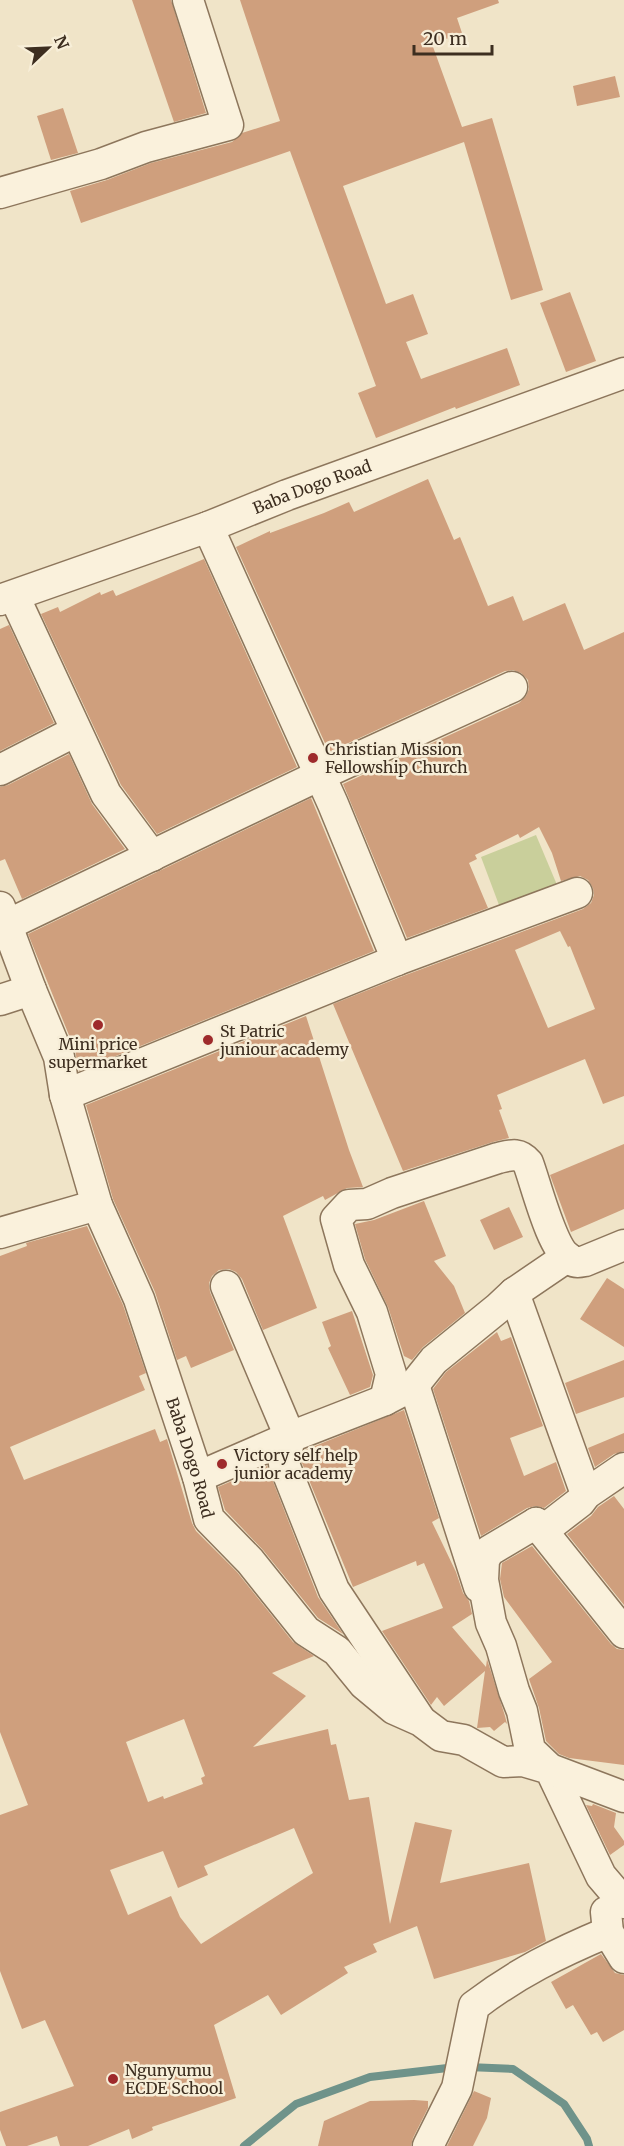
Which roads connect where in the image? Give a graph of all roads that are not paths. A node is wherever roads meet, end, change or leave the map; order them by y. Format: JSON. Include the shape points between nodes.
{"nodes":[{"id":1,"x":188,"y":0,"type":"edge"},
{"id":2,"x":0,"y":194,"type":"edge"},
{"id":3,"x":624,"y":374,"type":"edge"},
{"id":4,"x":208,"y":527,"type":"junction"},
{"id":5,"x":7,"y":598,"type":"edge"},
{"id":6,"x":512,"y":687,"type":"dead end"},
{"id":7,"x":76,"y":731,"type":"junction"},
{"id":8,"x":0,"y":770,"type":"edge"},
{"id":9,"x":320,"y":775,"type":"junction"},
{"id":10,"x":152,"y":856,"type":"junction"},
{"id":11,"x":577,"y":893,"type":"dead end"},
{"id":12,"x":4,"y":916,"type":"edge"},
{"id":13,"x":398,"y":960,"type":"junction"},
{"id":14,"x":31,"y":990,"type":"junction"},
{"id":15,"x":0,"y":1000,"type":"edge"},
{"id":16,"x":65,"y":1095,"type":"junction"},
{"id":17,"x":97,"y":1205,"type":"junction"},
{"id":18,"x":0,"y":1233,"type":"edge"},
{"id":19,"x":624,"y":1245,"type":"edge"},
{"id":20,"x":567,"y":1257,"type":"junction"},
{"id":21,"x":226,"y":1286,"type":"dead end"},
{"id":22,"x":514,"y":1293,"type":"junction"},
{"id":23,"x":414,"y":1384,"type":"junction"},
{"id":24,"x":386,"y":1401,"type":"junction"},
{"id":25,"x":290,"y":1437,"type":"junction"},
{"id":26,"x":624,"y":1468,"type":"edge"},
{"id":27,"x":198,"y":1477,"type":"junction"},
{"id":28,"x":586,"y":1494,"type":"junction"},
{"id":29,"x":536,"y":1522,"type":"junction"},
{"id":30,"x":491,"y":1623,"type":"junction"},
{"id":31,"x":624,"y":1633,"type":"edge"},
{"id":32,"x":421,"y":1721,"type":"junction"},
{"id":33,"x":550,"y":1769,"type":"junction"},
{"id":34,"x":624,"y":1797,"type":"edge"},
{"id":35,"x":601,"y":1876,"type":"junction"},
{"id":36,"x":624,"y":1903,"type":"edge"},
{"id":37,"x":608,"y":1932,"type":"junction"},
{"id":38,"x":624,"y":1958,"type":"edge"},
{"id":39,"x":428,"y":2146,"type":"edge"}],
"edges":[{"from":1,"to":2,"type":"street","via":[[228,125]]},
{"from":3,"to":4,"type":"street","name":"Baba Dogo Road"},
{"from":4,"to":5,"type":"street","name":"Baba Dogo Road"},
{"from":4,"to":9,"type":"street"},
{"from":5,"to":7,"type":"street"},
{"from":6,"to":9,"type":"street"},
{"from":7,"to":8,"type":"street"},
{"from":7,"to":10,"type":"street","via":[[106,794]]},
{"from":9,"to":10,"type":"street"},
{"from":9,"to":13,"type":"street"},
{"from":10,"to":12,"type":"street"},
{"from":11,"to":13,"type":"street"},
{"from":12,"to":14,"type":"street","name":"Baba Dogo Road"},
{"from":13,"to":16,"type":"street"},
{"from":14,"to":15,"type":"street"},
{"from":14,"to":16,"type":"street","name":"Baba Dogo Road","via":[[59,1057]]},
{"from":16,"to":17,"type":"street","name":"Baba Dogo Road"},
{"from":17,"to":18,"type":"street"},
{"from":17,"to":27,"type":"street","name":"Baba Dogo Road","via":[[139,1299]]},
{"from":19,"to":20,"type":"street","via":[[585,1261]]},
{"from":20,"to":22,"type":"street"},
{"from":20,"to":24,"type":"street","via":[[549,1225],[528,1163],[515,1154],[367,1204],[349,1205],[336,1219],[349,1265],[372,1312],[391,1374]]},
{"from":21,"to":25,"type":"street"},
{"from":22,"to":23,"type":"street","via":[[434,1360]]},
{"from":22,"to":28,"type":"street"},
{"from":23,"to":24,"type":"street"},
{"from":23,"to":30,"type":"street"},
{"from":24,"to":25,"type":"street"},
{"from":25,"to":27,"type":"street"},
{"from":25,"to":32,"type":"street","via":[[284,1464],[334,1590]]},
{"from":26,"to":28,"type":"street"},
{"from":27,"to":32,"type":"street","name":"Baba Dogo Road","via":[[209,1519],[250,1561],[306,1631],[337,1651],[364,1684],[394,1709]]},
{"from":28,"to":29,"type":"street","via":[[545,1529]]},
{"from":29,"to":30,"type":"street","via":[[489,1551],[484,1560],[483,1580]]},
{"from":29,"to":31,"type":"street"},
{"from":30,"to":33,"type":"street","via":[[522,1712],[530,1750]]},
{"from":32,"to":33,"type":"street","name":"Baba Dogo Road","via":[[441,1736],[464,1740],[503,1762],[523,1761]]},
{"from":33,"to":34,"type":"street","name":"Baba Dogo Road"},
{"from":33,"to":35,"type":"street"},
{"from":35,"to":36,"type":"street"},
{"from":35,"to":37,"type":"street"},
{"from":37,"to":38,"type":"street"},
{"from":37,"to":39,"type":"street","via":[[503,1983],[474,2006],[457,2088]]}]}
